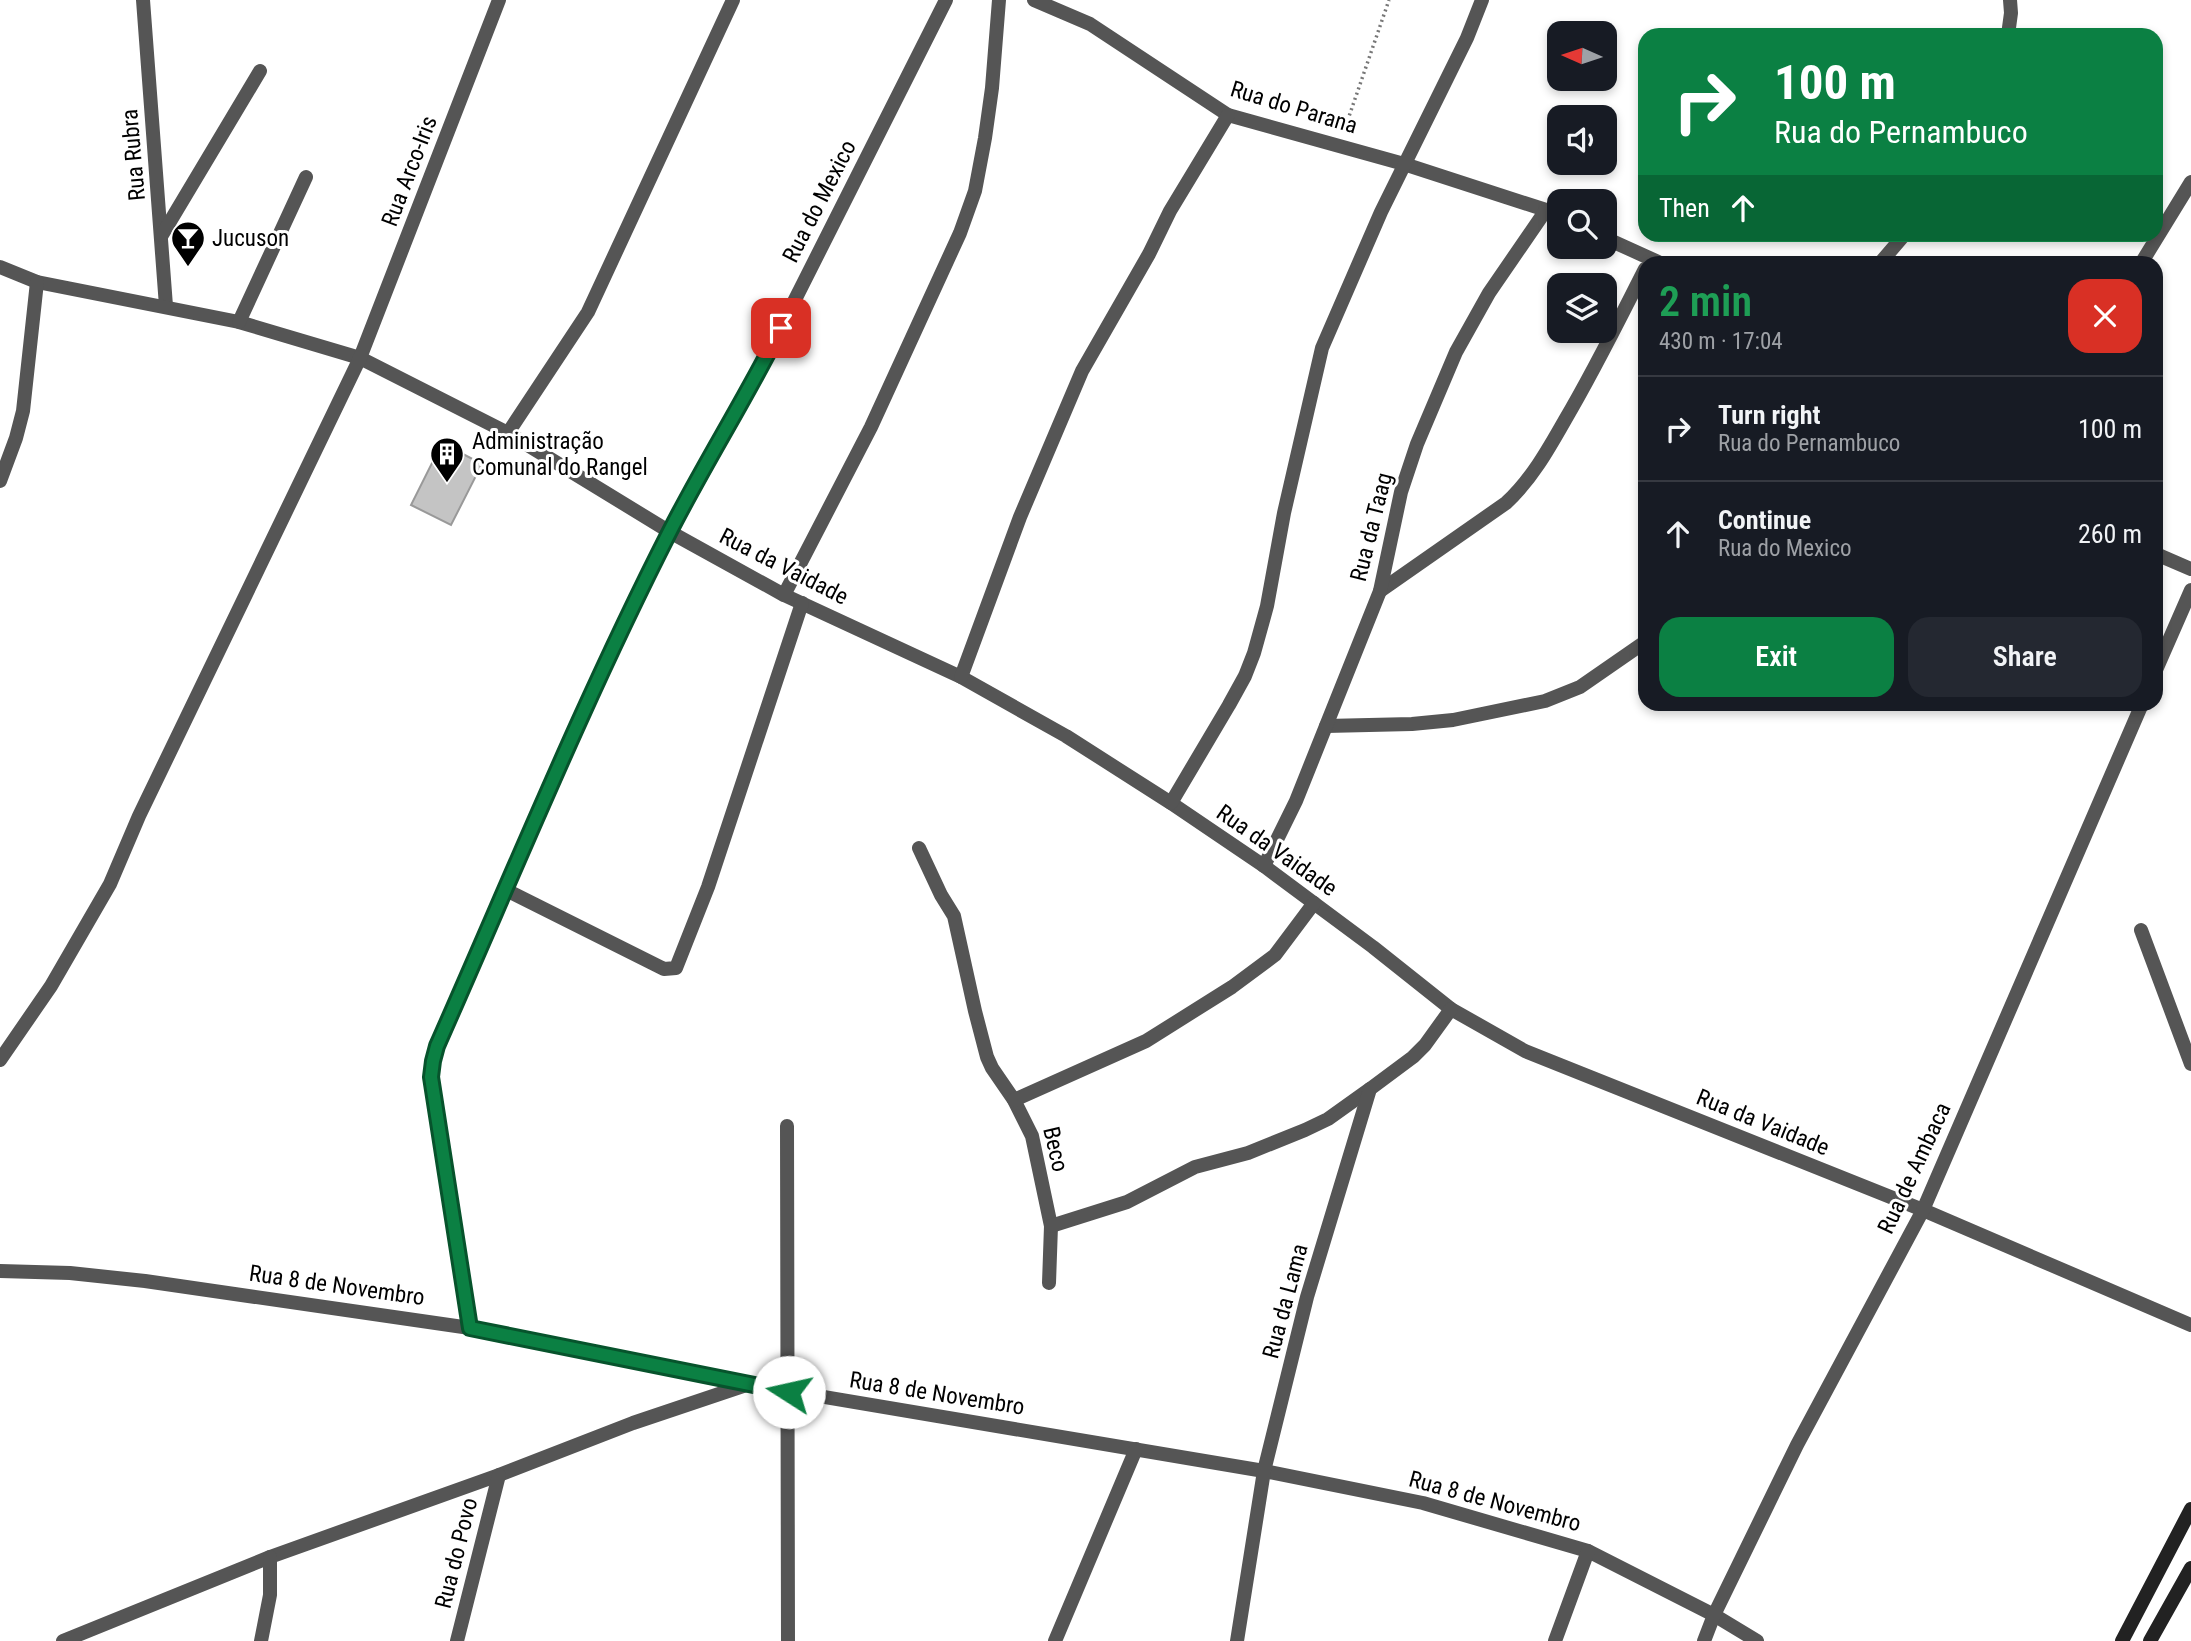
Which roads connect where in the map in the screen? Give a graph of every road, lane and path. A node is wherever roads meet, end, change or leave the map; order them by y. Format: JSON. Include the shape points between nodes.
{"nodes":[{"id":1,"x":143,"y":0,"type":"edge"},
{"id":2,"x":499,"y":0,"type":"edge"},
{"id":3,"x":733,"y":0,"type":"edge"},
{"id":4,"x":946,"y":0,"type":"edge"},
{"id":5,"x":999,"y":0,"type":"edge"},
{"id":6,"x":1034,"y":0,"type":"edge"},
{"id":7,"x":1389,"y":0,"type":"edge"},
{"id":8,"x":1482,"y":0,"type":"edge"},
{"id":9,"x":2010,"y":0,"type":"edge"},
{"id":10,"x":2009,"y":28,"type":"edge"},
{"id":11,"x":260,"y":71,"type":"dead end"},
{"id":12,"x":1228,"y":115,"type":"junction"},
{"id":13,"x":1339,"y":146,"type":"junction"},
{"id":14,"x":1404,"y":164,"type":"junction"},
{"id":15,"x":306,"y":177,"type":"dead end"},
{"id":16,"x":2191,"y":182,"type":"edge"},
{"id":17,"x":1547,"y":211,"type":"edge"},
{"id":18,"x":1547,"y":220,"type":"edge"},
{"id":19,"x":2163,"y":228,"type":"edge"},
{"id":20,"x":162,"y":235,"type":"junction"},
{"id":21,"x":1898,"y":242,"type":"edge"},
{"id":22,"x":1617,"y":245,"type":"edge"},
{"id":23,"x":1638,"y":256,"type":"edge"},
{"id":24,"x":1886,"y":256,"type":"edge"},
{"id":25,"x":0,"y":267,"type":"edge"},
{"id":26,"x":37,"y":282,"type":"junction"},
{"id":27,"x":1638,"y":286,"type":"edge"},
{"id":28,"x":166,"y":306,"type":"junction"},
{"id":29,"x":239,"y":322,"type":"junction"},
{"id":30,"x":360,"y":358,"type":"junction"},
{"id":31,"x":508,"y":433,"type":"junction"},
{"id":32,"x":0,"y":481,"type":"edge"},
{"id":33,"x":670,"y":532,"type":"junction"},
{"id":34,"x":2163,"y":557,"type":"edge"},
{"id":35,"x":2191,"y":569,"type":"edge"},
{"id":36,"x":2191,"y":590,"type":"edge"},
{"id":37,"x":1380,"y":591,"type":"junction"},
{"id":38,"x":783,"y":595,"type":"junction"},
{"id":39,"x":802,"y":603,"type":"junction"},
{"id":40,"x":1638,"y":647,"type":"edge"},
{"id":41,"x":2163,"y":654,"type":"edge"},
{"id":42,"x":961,"y":677,"type":"junction"},
{"id":43,"x":2139,"y":711,"type":"edge"},
{"id":44,"x":1326,"y":726,"type":"junction"},
{"id":45,"x":1171,"y":803,"type":"junction"},
{"id":46,"x":919,"y":848,"type":"dead end"},
{"id":47,"x":1264,"y":866,"type":"junction"},
{"id":48,"x":506,"y":890,"type":"junction"},
{"id":49,"x":1314,"y":903,"type":"junction"},
{"id":50,"x":2141,"y":930,"type":"dead end"},
{"id":51,"x":1451,"y":1009,"type":"junction"},
{"id":52,"x":0,"y":1060,"type":"edge"},
{"id":53,"x":2191,"y":1064,"type":"edge"},
{"id":54,"x":1370,"y":1089,"type":"junction"},
{"id":55,"x":1014,"y":1100,"type":"junction"},
{"id":56,"x":787,"y":1126,"type":"dead end"},
{"id":57,"x":1923,"y":1210,"type":"junction"},
{"id":58,"x":1051,"y":1226,"type":"junction"},
{"id":59,"x":0,"y":1271,"type":"edge"},
{"id":60,"x":1049,"y":1283,"type":"dead end"},
{"id":61,"x":2191,"y":1325,"type":"edge"},
{"id":62,"x":470,"y":1328,"type":"junction"},
{"id":63,"x":747,"y":1384,"type":"junction"},
{"id":64,"x":789,"y":1392,"type":"junction"},
{"id":65,"x":1136,"y":1449,"type":"junction"},
{"id":66,"x":1264,"y":1471,"type":"junction"},
{"id":67,"x":499,"y":1475,"type":"junction"},
{"id":68,"x":2191,"y":1509,"type":"edge"},
{"id":69,"x":1588,"y":1551,"type":"junction"},
{"id":70,"x":270,"y":1557,"type":"junction"},
{"id":71,"x":2191,"y":1568,"type":"edge"},
{"id":72,"x":1714,"y":1615,"type":"junction"},
{"id":73,"x":63,"y":1641,"type":"edge"},
{"id":74,"x":261,"y":1641,"type":"edge"},
{"id":75,"x":457,"y":1641,"type":"edge"},
{"id":76,"x":788,"y":1641,"type":"edge"},
{"id":77,"x":1055,"y":1641,"type":"edge"},
{"id":78,"x":1237,"y":1641,"type":"edge"},
{"id":79,"x":1555,"y":1641,"type":"edge"},
{"id":80,"x":1704,"y":1641,"type":"edge"},
{"id":81,"x":1756,"y":1641,"type":"edge"},
{"id":82,"x":2122,"y":1641,"type":"edge"},
{"id":83,"x":2150,"y":1641,"type":"edge"}],
"edges":[{"from":1,"to":20,"type":"street","name":"Rua Rubra"},
{"from":2,"to":30,"type":"street","name":"Rua Arco-Iris"},
{"from":3,"to":31,"type":"street","via":[[592,304]]},
{"from":4,"to":33,"type":"street","name":"Rua do Mexico","via":[[756,377]]},
{"from":5,"to":38,"type":"street","via":[[985,138],[975,191],[960,233],[871,427]]},
{"from":6,"to":12,"type":"street","name":"Rua do Parana","via":[[1090,24]]},
{"from":7,"to":13,"type":"path"},
{"from":8,"to":14,"type":"street","via":[[1436,105]]},
{"from":9,"to":10,"type":"street"},
{"from":11,"to":20,"type":"street"},
{"from":12,"to":13,"type":"street","name":"Rua do Parana"},
{"from":12,"to":42,"type":"street","via":[[1082,371],[1020,517]]},
{"from":13,"to":14,"type":"street","name":"Rua do Parana"},
{"from":14,"to":17,"type":"street","name":"Rua do Parana"},
{"from":14,"to":45,"type":"street","via":[[1322,348],[1254,653]]},
{"from":15,"to":29,"type":"street"},
{"from":16,"to":19,"type":"street"},
{"from":18,"to":37,"type":"street","name":"Rua da Taag","via":[[1489,293],[1456,352],[1401,492]]},
{"from":20,"to":28,"type":"street","name":"Rua Rubra"},
{"from":21,"to":24,"type":"street"},
{"from":22,"to":23,"type":"street"},
{"from":25,"to":26,"type":"street","name":"Rua da Vaidade"},
{"from":26,"to":28,"type":"street","name":"Rua da Vaidade"},
{"from":26,"to":32,"type":"street","via":[[23,411]]},
{"from":27,"to":37,"type":"street","via":[[1588,381],[1521,488]]},
{"from":28,"to":29,"type":"street","name":"Rua da Vaidade"},
{"from":29,"to":30,"type":"street","name":"Rua da Vaidade"},
{"from":30,"to":31,"type":"street","name":"Rua da Vaidade"},
{"from":30,"to":52,"type":"street","name":"Rua Arco-Iris","via":[[110,884],[51,986]]},
{"from":31,"to":33,"type":"street","name":"Rua da Vaidade"},
{"from":33,"to":38,"type":"street","name":"Rua da Vaidade"},
{"from":33,"to":48,"type":"street","name":"Rua do Mexico","via":[[587,703]]},
{"from":34,"to":35,"type":"street"},
{"from":36,"to":41,"type":"street"},
{"from":37,"to":44,"type":"street","name":"Rua da Taag"},
{"from":38,"to":39,"type":"street","name":"Rua da Vaidade"},
{"from":39,"to":42,"type":"street","name":"Rua da Vaidade"},
{"from":39,"to":48,"type":"street","via":[[708,887],[676,968],[664,969]]},
{"from":40,"to":44,"type":"street","via":[[1580,687],[1545,701],[1453,720]]},
{"from":42,"to":45,"type":"street","name":"Rua da Vaidade"},
{"from":43,"to":57,"type":"street","name":"Rua de Ambaca"},
{"from":44,"to":47,"type":"street","name":"Rua da Taag"},
{"from":45,"to":47,"type":"street","name":"Rua da Vaidade"},
{"from":46,"to":55,"type":"street","name":"Beco","via":[[954,916],[987,1057]]},
{"from":47,"to":49,"type":"street","name":"Rua da Vaidade"},
{"from":48,"to":62,"type":"street","name":"Rua do Mexico","via":[[437,1046],[431,1077]]},
{"from":49,"to":51,"type":"street","name":"Rua da Vaidade"},
{"from":49,"to":55,"type":"street","via":[[1275,955],[1232,987],[1146,1041]]},
{"from":50,"to":53,"type":"street"},
{"from":51,"to":54,"type":"street","via":[[1419,1051]]},
{"from":51,"to":57,"type":"street","name":"Rua da Vaidade","via":[[1545,1060]]},
{"from":54,"to":58,"type":"street","via":[[1305,1130],[1248,1153],[1195,1167],[1127,1202]]},
{"from":54,"to":66,"type":"street","name":"Rua da Lama","via":[[1307,1297]]},
{"from":55,"to":58,"type":"street","name":"Beco","via":[[1032,1136]]},
{"from":56,"to":64,"type":"street"},
{"from":57,"to":61,"type":"street","name":"Rua da Vaidade"},
{"from":57,"to":72,"type":"street","name":"Rua de Ambaca","via":[[1797,1445]]},
{"from":58,"to":60,"type":"street","name":"Beco"},
{"from":59,"to":62,"type":"street","name":"Rua 8 de Novembro","via":[[145,1281]]},
{"from":62,"to":63,"type":"street","name":"Rua 8 de Novembro"},
{"from":63,"to":64,"type":"street","name":"Rua 8 de Novembro"},
{"from":63,"to":67,"type":"street"},
{"from":64,"to":65,"type":"street","name":"Rua 8 de Novembro"},
{"from":64,"to":76,"type":"street"},
{"from":65,"to":66,"type":"street","name":"Rua 8 de Novembro"},
{"from":65,"to":77,"type":"street"},
{"from":66,"to":69,"type":"street","name":"Rua 8 de Novembro","via":[[1423,1503]]},
{"from":66,"to":78,"type":"street","name":"Rua da Lama"},
{"from":67,"to":70,"type":"street"},
{"from":67,"to":75,"type":"street","name":"Rua do Povo"},
{"from":68,"to":82,"type":"main road"},
{"from":69,"to":72,"type":"street","name":"Rua 8 de Novembro"},
{"from":69,"to":79,"type":"street"},
{"from":70,"to":73,"type":"street"},
{"from":70,"to":74,"type":"street","via":[[270,1595]]},
{"from":71,"to":83,"type":"main road"},
{"from":72,"to":80,"type":"street","name":"Rua de Ambaca"},
{"from":72,"to":81,"type":"street","name":"Rua 8 de Novembro"}]}
